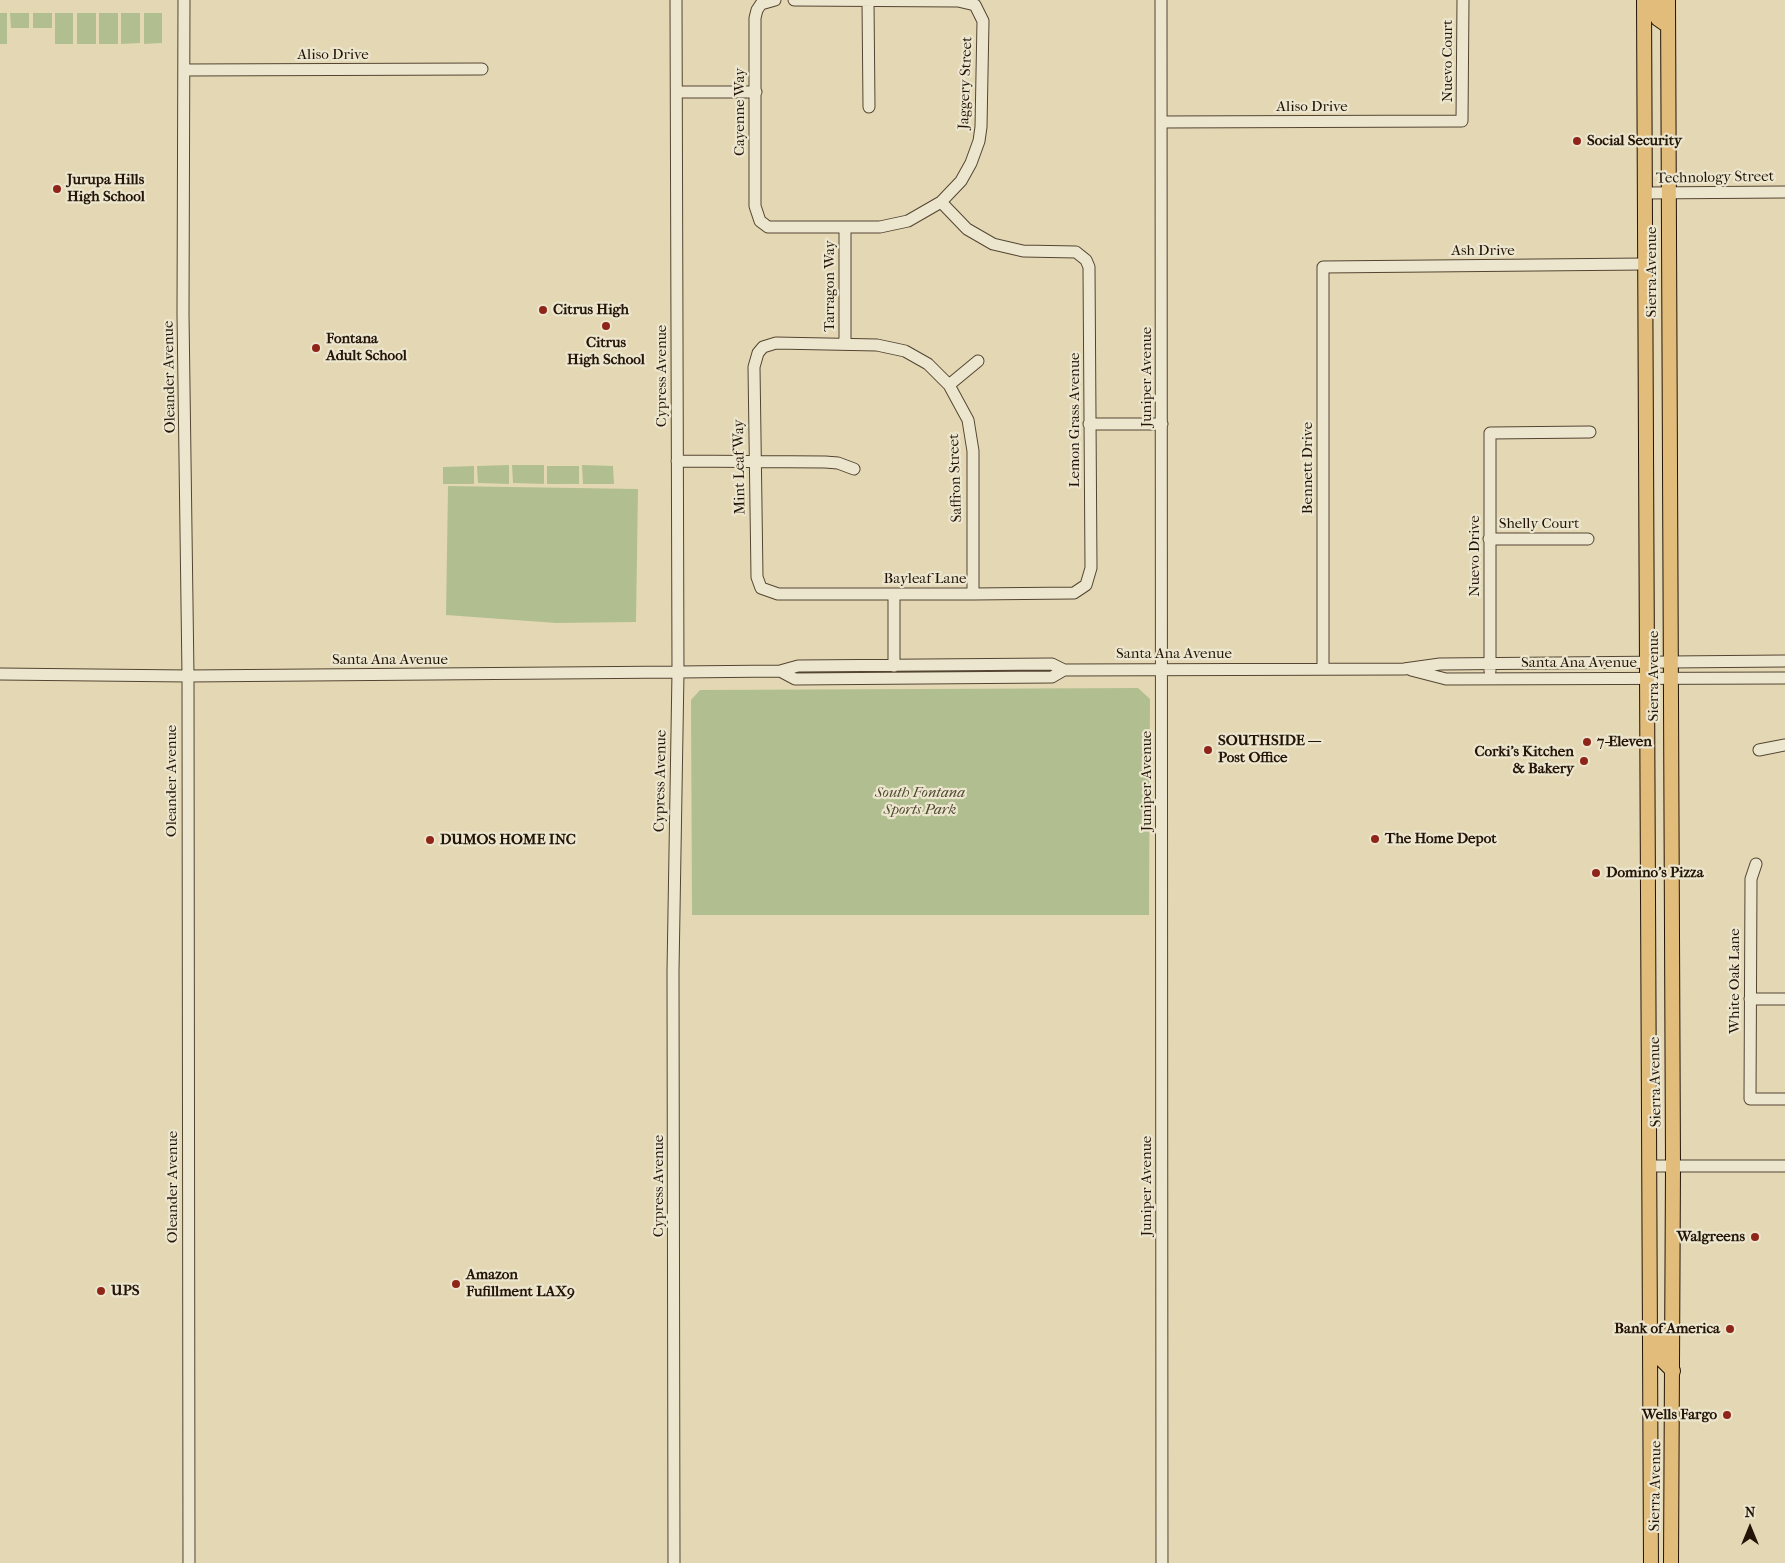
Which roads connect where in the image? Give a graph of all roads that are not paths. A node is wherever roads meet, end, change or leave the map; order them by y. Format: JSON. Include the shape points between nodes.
{"nodes":[{"id":1,"x":184,"y":0,"type":"edge"},
{"id":2,"x":676,"y":0,"type":"edge"},
{"id":3,"x":775,"y":0,"type":"edge"},
{"id":4,"x":794,"y":0,"type":"edge"},
{"id":5,"x":1161,"y":0,"type":"edge"},
{"id":6,"x":1463,"y":0,"type":"edge"},
{"id":7,"x":1644,"y":0,"type":"edge"},
{"id":8,"x":1654,"y":0,"type":"edge"},
{"id":9,"x":1668,"y":0,"type":"edge"},
{"id":10,"x":868,"y":1,"type":"edge"},
{"id":11,"x":1668,"y":26,"type":"junction"},
{"id":12,"x":482,"y":69,"type":"dead end"},
{"id":13,"x":184,"y":70,"type":"junction"},
{"id":14,"x":677,"y":92,"type":"junction"},
{"id":15,"x":756,"y":92,"type":"junction"},
{"id":16,"x":869,"y":107,"type":"dead end"},
{"id":17,"x":1462,"y":121,"type":"joint"},
{"id":18,"x":1161,"y":122,"type":"junction"},
{"id":19,"x":1785,"y":192,"type":"edge"},
{"id":20,"x":1668,"y":193,"type":"junction"},
{"id":21,"x":1645,"y":194,"type":"junction"},
{"id":22,"x":941,"y":202,"type":"junction"},
{"id":23,"x":760,"y":221,"type":"joint"},
{"id":24,"x":845,"y":228,"type":"junction"},
{"id":25,"x":1644,"y":264,"type":"junction"},
{"id":26,"x":1323,"y":267,"type":"joint"},
{"id":27,"x":845,"y":344,"type":"junction"},
{"id":28,"x":763,"y":347,"type":"joint"},
{"id":29,"x":978,"y":361,"type":"dead end"},
{"id":30,"x":948,"y":385,"type":"junction"},
{"id":31,"x":1089,"y":424,"type":"junction"},
{"id":32,"x":1162,"y":424,"type":"junction"},
{"id":33,"x":1590,"y":432,"type":"dead end"},
{"id":34,"x":676,"y":461,"type":"junction"},
{"id":35,"x":754,"y":462,"type":"junction"},
{"id":36,"x":854,"y":469,"type":"dead end"},
{"id":37,"x":1489,"y":539,"type":"junction"},
{"id":38,"x":1588,"y":539,"type":"dead end"},
{"id":39,"x":1086,"y":585,"type":"joint"},
{"id":40,"x":762,"y":588,"type":"joint"},
{"id":41,"x":894,"y":594,"type":"junction"},
{"id":42,"x":973,"y":594,"type":"junction"},
{"id":43,"x":1785,"y":661,"type":"edge"},
{"id":44,"x":1670,"y":662,"type":"junction"},
{"id":45,"x":1645,"y":663,"type":"junction"},
{"id":46,"x":1490,"y":664,"type":"junction"},
{"id":47,"x":894,"y":666,"type":"junction"},
{"id":48,"x":1323,"y":668,"type":"junction"},
{"id":49,"x":1162,"y":669,"type":"junction"},
{"id":50,"x":1404,"y":669,"type":"junction"},
{"id":51,"x":1064,"y":670,"type":"junction"},
{"id":52,"x":780,"y":671,"type":"junction"},
{"id":53,"x":678,"y":672,"type":"junction"},
{"id":54,"x":0,"y":674,"type":"edge"},
{"id":55,"x":188,"y":676,"type":"junction"},
{"id":56,"x":1645,"y":678,"type":"junction"},
{"id":57,"x":1670,"y":678,"type":"junction"},
{"id":58,"x":1785,"y":678,"type":"edge"},
{"id":59,"x":1490,"y":679,"type":"junction"},
{"id":60,"x":1785,"y":745,"type":"edge"},
{"id":61,"x":1759,"y":750,"type":"dead end"},
{"id":62,"x":1756,"y":864,"type":"dead end"},
{"id":63,"x":1750,"y":999,"type":"junction"},
{"id":64,"x":1785,"y":999,"type":"edge"},
{"id":65,"x":1785,"y":1099,"type":"edge"},
{"id":66,"x":1650,"y":1166,"type":"junction"},
{"id":67,"x":1673,"y":1166,"type":"junction"},
{"id":68,"x":1785,"y":1166,"type":"edge"},
{"id":69,"x":1650,"y":1252,"type":"junction"},
{"id":70,"x":1673,"y":1372,"type":"junction"},
{"id":71,"x":189,"y":1563,"type":"edge"},
{"id":72,"x":674,"y":1563,"type":"edge"},
{"id":73,"x":1162,"y":1563,"type":"edge"},
{"id":74,"x":1650,"y":1563,"type":"edge"},
{"id":75,"x":1671,"y":1563,"type":"edge"}],
"edges":[{"from":1,"to":13,"type":"street","name":"Oleander Avenue"},
{"from":2,"to":14,"type":"street","name":"Cypress Avenue"},
{"from":3,"to":15,"type":"street","name":"Cayenne Way","via":[[761,4],[756,10]]},
{"from":4,"to":10,"type":"street"},
{"from":5,"to":18,"type":"street","name":"Juniper Avenue"},
{"from":6,"to":17,"type":"street","name":"Nuevo Court"},
{"from":7,"to":21,"type":"main road","name":"Sierra Avenue"},
{"from":8,"to":11,"type":"main road","via":[[1658,19]]},
{"from":9,"to":11,"type":"main road","name":"Sierra Avenue"},
{"from":10,"to":16,"type":"street"},
{"from":10,"to":22,"type":"street","name":"Jaggery Street","via":[[958,1],[975,5],[983,21],[979,141],[961,181]]},
{"from":11,"to":20,"type":"main road","name":"Sierra Avenue"},
{"from":12,"to":13,"type":"street","name":"Aliso Drive"},
{"from":13,"to":55,"type":"street","name":"Oleander Avenue","via":[[183,314]]},
{"from":14,"to":15,"type":"street"},
{"from":14,"to":34,"type":"street","name":"Cypress Avenue"},
{"from":15,"to":23,"type":"street","name":"Cayenne Way","via":[[754,206]]},
{"from":17,"to":18,"type":"street","name":"Aliso Drive"},
{"from":18,"to":32,"type":"street","name":"Juniper Avenue"},
{"from":19,"to":20,"type":"street","name":"Technology Street"},
{"from":20,"to":21,"type":"street","name":"Technology Street"},
{"from":20,"to":44,"type":"main road","name":"Sierra Avenue"},
{"from":21,"to":25,"type":"main road","name":"Sierra Avenue"},
{"from":22,"to":24,"type":"street","name":"Jaggery Street","via":[[899,224]]},
{"from":22,"to":31,"type":"street","name":"Lemon Grass Avenue","via":[[967,229],[993,244],[1023,251],[1068,250],[1082,255],[1090,267]]},
{"from":23,"to":24,"type":"street","name":"Jaggery Street","via":[[768,227]]},
{"from":24,"to":27,"type":"street","name":"Tarragon Way"},
{"from":25,"to":26,"type":"street","name":"Ash Drive"},
{"from":25,"to":45,"type":"main road","name":"Sierra Avenue"},
{"from":26,"to":48,"type":"street","name":"Bennett Drive"},
{"from":27,"to":28,"type":"street","name":"Saffron Street","via":[[776,344]]},
{"from":27,"to":30,"type":"street","name":"Saffron Street","via":[[877,345],[905,351],[928,364]]},
{"from":28,"to":35,"type":"street","name":"Mint Leaf Way","via":[[754,368]]},
{"from":29,"to":30,"type":"street"},
{"from":30,"to":42,"type":"street","name":"Saffron Street","via":[[963,407],[972,438]]},
{"from":31,"to":32,"type":"street"},
{"from":31,"to":39,"type":"street","name":"Lemon Grass Avenue","via":[[1091,568]]},
{"from":32,"to":49,"type":"street","name":"Juniper Avenue"},
{"from":33,"to":37,"type":"street","name":"Nuevo Drive","via":[[1490,433]]},
{"from":34,"to":35,"type":"street"},
{"from":34,"to":53,"type":"street","name":"Cypress Avenue"},
{"from":35,"to":36,"type":"street","via":[[838,463]]},
{"from":35,"to":40,"type":"street","name":"Mint Leaf Way","via":[[757,576]]},
{"from":37,"to":38,"type":"street","name":"Shelly Court"},
{"from":37,"to":46,"type":"street","name":"Nuevo Drive"},
{"from":39,"to":42,"type":"street","name":"Bayleaf Lane","via":[[1074,594]]},
{"from":40,"to":41,"type":"street","name":"Bayleaf Lane","via":[[778,594]]},
{"from":41,"to":42,"type":"street","name":"Bayleaf Lane"},
{"from":41,"to":47,"type":"street"},
{"from":43,"to":44,"type":"street","name":"Santa Ana Avenue"},
{"from":44,"to":45,"type":"street","name":"Santa Ana Avenue"},
{"from":44,"to":57,"type":"main road","name":"Sierra Avenue"},
{"from":45,"to":46,"type":"street","name":"Santa Ana Avenue"},
{"from":45,"to":56,"type":"main road","name":"Sierra Avenue"},
{"from":46,"to":50,"type":"street","name":"Santa Ana Avenue","via":[[1440,664]]},
{"from":46,"to":59,"type":"street","name":"Nuevo Drive"},
{"from":47,"to":51,"type":"street","name":"Santa Ana Avenue","via":[[1052,664]]},
{"from":47,"to":52,"type":"street","name":"Santa Ana Avenue","via":[[798,666]]},
{"from":48,"to":49,"type":"street","name":"Santa Ana Avenue"},
{"from":48,"to":50,"type":"street","name":"Santa Ana Avenue"},
{"from":49,"to":51,"type":"street","name":"Santa Ana Avenue"},
{"from":49,"to":73,"type":"street","name":"Juniper Avenue"},
{"from":50,"to":59,"type":"street","name":"Santa Ana Avenue","via":[[1446,679]]},
{"from":51,"to":52,"type":"street","name":"Santa Ana Avenue","via":[[1052,677],[795,679]]},
{"from":52,"to":53,"type":"street","name":"Santa Ana Avenue"},
{"from":53,"to":55,"type":"street","name":"Santa Ana Avenue"},
{"from":53,"to":72,"type":"street","name":"Cypress Avenue","via":[[673,971]]},
{"from":54,"to":55,"type":"street","name":"Santa Ana Avenue"},
{"from":55,"to":71,"type":"street","name":"Oleander Avenue"},
{"from":56,"to":57,"type":"street","name":"Santa Ana Avenue"},
{"from":56,"to":59,"type":"street","name":"Santa Ana Avenue"},
{"from":56,"to":66,"type":"main road","name":"Sierra Avenue"},
{"from":57,"to":58,"type":"street","name":"Santa Ana Avenue"},
{"from":57,"to":67,"type":"main road","name":"Sierra Avenue"},
{"from":60,"to":61,"type":"street"},
{"from":62,"to":63,"type":"street","name":"White Oak Lane","via":[[1751,879]]},
{"from":63,"to":64,"type":"street"},
{"from":63,"to":65,"type":"street","name":"White Oak Lane","via":[[1750,1099]]},
{"from":66,"to":67,"type":"street"},
{"from":66,"to":69,"type":"main road","name":"Sierra Avenue"},
{"from":67,"to":68,"type":"street"},
{"from":67,"to":70,"type":"main road","name":"Sierra Avenue"},
{"from":69,"to":70,"type":"main road","via":[[1659,1284],[1660,1352],[1662,1360]]},
{"from":69,"to":74,"type":"main road","name":"Sierra Avenue"},
{"from":70,"to":75,"type":"main road","name":"Sierra Avenue"}]}
